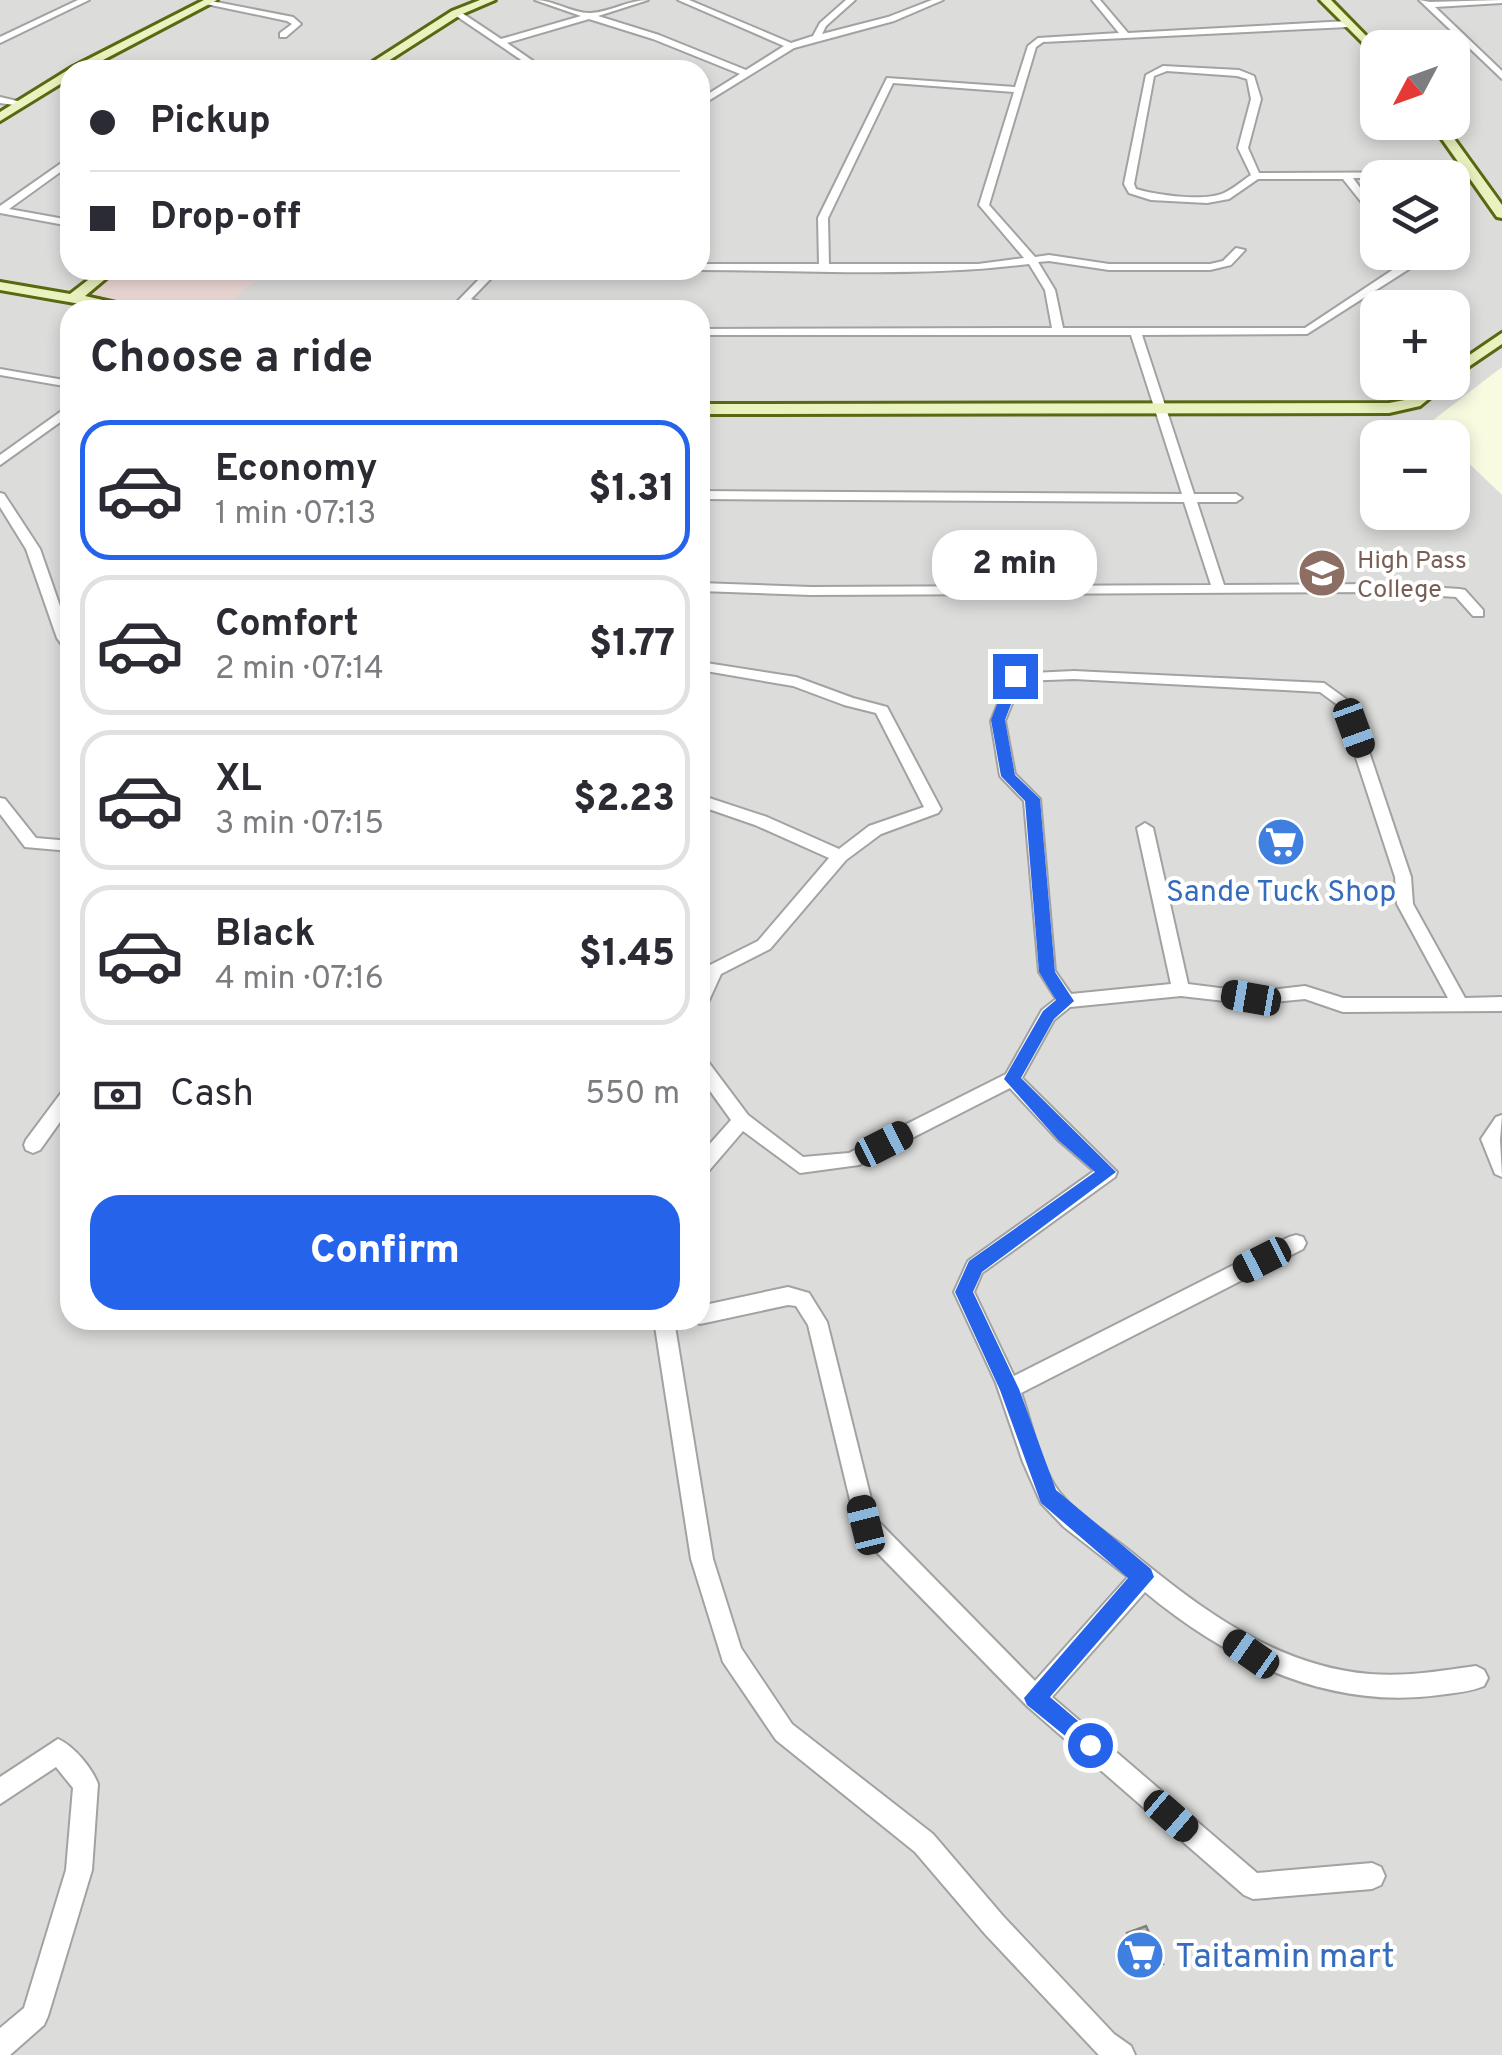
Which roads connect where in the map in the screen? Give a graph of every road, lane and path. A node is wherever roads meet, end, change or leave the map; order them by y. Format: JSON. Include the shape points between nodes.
{"nodes":[{"id":1,"x":85,"y":0,"type":"edge"},
{"id":2,"x":490,"y":0,"type":"edge"},
{"id":3,"x":539,"y":0,"type":"edge"},
{"id":4,"x":644,"y":0,"type":"edge"},
{"id":5,"x":682,"y":0,"type":"edge"},
{"id":6,"x":851,"y":0,"type":"edge"},
{"id":7,"x":939,"y":0,"type":"edge"},
{"id":8,"x":1096,"y":0,"type":"edge"},
{"id":9,"x":1325,"y":0,"type":"edge"},
{"id":10,"x":211,"y":1,"type":"edge"},
{"id":11,"x":722,"y":1,"type":"edge"},
{"id":12,"x":1502,"y":1,"type":"edge"},
{"id":13,"x":1426,"y":2,"type":"edge"},
{"id":14,"x":702,"y":8,"type":"junction"},
{"id":15,"x":456,"y":13,"type":"junction"},
{"id":16,"x":589,"y":14,"type":"junction"},
{"id":17,"x":1348,"y":24,"type":"junction"},
{"id":18,"x":282,"y":35,"type":"dead end"},
{"id":19,"x":1126,"y":36,"type":"junction"},
{"id":20,"x":1360,"y":36,"type":"edge"},
{"id":21,"x":816,"y":38,"type":"junction"},
{"id":22,"x":0,"y":40,"type":"edge"},
{"id":23,"x":503,"y":41,"type":"junction"},
{"id":24,"x":791,"y":46,"type":"junction"},
{"id":25,"x":96,"y":60,"type":"edge"},
{"id":26,"x":382,"y":60,"type":"edge"},
{"id":27,"x":529,"y":60,"type":"edge"},
{"id":28,"x":745,"y":73,"type":"junction"},
{"id":29,"x":1502,"y":76,"type":"edge"},
{"id":30,"x":60,"y":80,"type":"edge"},
{"id":31,"x":1018,"y":90,"type":"junction"},
{"id":32,"x":710,"y":96,"type":"edge"},
{"id":33,"x":0,"y":100,"type":"edge"},
{"id":34,"x":21,"y":104,"type":"junction"},
{"id":35,"x":0,"y":116,"type":"edge"},
{"id":36,"x":1448,"y":140,"type":"edge"},
{"id":37,"x":60,"y":167,"type":"edge"},
{"id":38,"x":1472,"y":175,"type":"junction"},
{"id":39,"x":1256,"y":176,"type":"junction"},
{"id":40,"x":1347,"y":178,"type":"junction"},
{"id":41,"x":1360,"y":196,"type":"edge"},
{"id":42,"x":1502,"y":214,"type":"edge"},
{"id":43,"x":60,"y":221,"type":"edge"},
{"id":44,"x":1240,"y":250,"type":"dead end"},
{"id":45,"x":1031,"y":259,"type":"junction"},
{"id":46,"x":710,"y":267,"type":"edge"},
{"id":47,"x":824,"y":268,"type":"junction"},
{"id":48,"x":1400,"y":270,"type":"edge"},
{"id":49,"x":96,"y":280,"type":"edge"},
{"id":50,"x":484,"y":280,"type":"edge"},
{"id":51,"x":0,"y":286,"type":"edge"},
{"id":52,"x":74,"y":298,"type":"junction"},
{"id":53,"x":85,"y":300,"type":"edge"},
{"id":54,"x":465,"y":300,"type":"edge"},
{"id":55,"x":1058,"y":331,"type":"junction"},
{"id":56,"x":710,"y":332,"type":"edge"},
{"id":57,"x":1136,"y":334,"type":"junction"},
{"id":58,"x":1502,"y":337,"type":"edge"},
{"id":59,"x":1470,"y":361,"type":"edge"},
{"id":60,"x":0,"y":372,"type":"edge"},
{"id":61,"x":60,"y":382,"type":"edge"},
{"id":62,"x":1418,"y":400,"type":"edge"},
{"id":63,"x":710,"y":409,"type":"edge"},
{"id":64,"x":1163,"y":410,"type":"junction"},
{"id":65,"x":60,"y":416,"type":"edge"},
{"id":66,"x":0,"y":436,"type":"edge"},
{"id":67,"x":24,"y":443,"type":"junction"},
{"id":68,"x":0,"y":461,"type":"edge"},
{"id":69,"x":710,"y":495,"type":"edge"},
{"id":70,"x":0,"y":498,"type":"edge"},
{"id":71,"x":1186,"y":498,"type":"junction"},
{"id":72,"x":1236,"y":498,"type":"dead end"},
{"id":73,"x":710,"y":586,"type":"edge"},
{"id":74,"x":1218,"y":587,"type":"junction"},
{"id":75,"x":1478,"y":613,"type":"dead end"},
{"id":76,"x":60,"y":627,"type":"edge"},
{"id":77,"x":710,"y":668,"type":"edge"},
{"id":78,"x":710,"y":803,"type":"edge"},
{"id":79,"x":0,"y":804,"type":"edge"},
{"id":80,"x":1145,"y":828,"type":"dead end"},
{"id":81,"x":60,"y":845,"type":"edge"},
{"id":82,"x":840,"y":856,"type":"junction"},
{"id":83,"x":710,"y":979,"type":"edge"},
{"id":84,"x":1181,"y":990,"type":"junction"},
{"id":85,"x":1066,"y":1001,"type":"junction"},
{"id":86,"x":1459,"y":1004,"type":"junction"},
{"id":87,"x":1502,"y":1004,"type":"edge"},
{"id":88,"x":710,"y":1077,"type":"edge"},
{"id":89,"x":1012,"y":1079,"type":"junction"},
{"id":90,"x":60,"y":1108,"type":"edge"},
{"id":91,"x":742,"y":1120,"type":"junction"},
{"id":92,"x":1502,"y":1122,"type":"edge"},
{"id":93,"x":33,"y":1145,"type":"dead end"},
{"id":94,"x":710,"y":1157,"type":"edge"},
{"id":95,"x":1502,"y":1169,"type":"edge"},
{"id":96,"x":1296,"y":1243,"type":"dead end"},
{"id":97,"x":710,"y":1313,"type":"edge"},
{"id":98,"x":669,"y":1330,"type":"edge"},
{"id":99,"x":1010,"y":1389,"type":"junction"},
{"id":100,"x":1143,"y":1577,"type":"junction"},
{"id":101,"x":1476,"y":1678,"type":"dead end"},
{"id":102,"x":1035,"y":1698,"type":"junction"},
{"id":103,"x":0,"y":1792,"type":"edge"},
{"id":104,"x":1372,"y":1876,"type":"dead end"},
{"id":105,"x":0,"y":2046,"type":"edge"},
{"id":106,"x":1122,"y":2055,"type":"edge"}],
"edges":[{"from":1,"to":22,"type":"street"},
{"from":2,"to":15,"type":"street"},
{"from":3,"to":16,"type":"street"},
{"from":4,"to":16,"type":"street"},
{"from":5,"to":14,"type":"street"},
{"from":6,"to":21,"type":"street"},
{"from":7,"to":21,"type":"street"},
{"from":8,"to":19,"type":"street"},
{"from":9,"to":17,"type":"street"},
{"from":10,"to":18,"type":"street","via":[[290,18],[297,24]]},
{"from":10,"to":25,"type":"street"},
{"from":11,"to":14,"type":"street"},
{"from":12,"to":13,"type":"street"},
{"from":13,"to":29,"type":"street"},
{"from":14,"to":24,"type":"street"},
{"from":15,"to":23,"type":"street"},
{"from":15,"to":26,"type":"street"},
{"from":16,"to":23,"type":"street"},
{"from":16,"to":28,"type":"street"},
{"from":17,"to":19,"type":"street"},
{"from":17,"to":20,"type":"street"},
{"from":19,"to":31,"type":"street","via":[[1041,40],[1032,46]]},
{"from":21,"to":24,"type":"street"},
{"from":23,"to":27,"type":"street"},
{"from":24,"to":28,"type":"street"},
{"from":28,"to":32,"type":"street"},
{"from":30,"to":34,"type":"street"},
{"from":31,"to":45,"type":"street","via":[[984,205]]},
{"from":31,"to":47,"type":"street","via":[[890,80],[823,218]]},
{"from":33,"to":34,"type":"street"},
{"from":34,"to":35,"type":"street"},
{"from":36,"to":38,"type":"street"},
{"from":37,"to":43,"type":"street","via":[[2,210]]},
{"from":38,"to":40,"type":"street"},
{"from":38,"to":42,"type":"street"},
{"from":39,"to":39,"type":"street","via":[[1225,197],[1207,200],[1132,192],[1150,74],[1166,68],[1250,78],[1256,99],[1244,148]]},
{"from":39,"to":40,"type":"street"},
{"from":40,"to":41,"type":"street"},
{"from":44,"to":45,"type":"street","via":[[1210,268]]},
{"from":45,"to":47,"type":"street","via":[[978,267]]},
{"from":45,"to":55,"type":"street","via":[[1050,290]]},
{"from":46,"to":47,"type":"street"},
{"from":48,"to":57,"type":"street","via":[[1307,332]]},
{"from":49,"to":52,"type":"street"},
{"from":50,"to":54,"type":"street"},
{"from":51,"to":52,"type":"street"},
{"from":52,"to":53,"type":"street"},
{"from":55,"to":56,"type":"street"},
{"from":55,"to":57,"type":"street"},
{"from":57,"to":64,"type":"street"},
{"from":58,"to":59,"type":"street"},
{"from":60,"to":61,"type":"street"},
{"from":62,"to":64,"type":"street","via":[[1399,408]]},
{"from":63,"to":64,"type":"street"},
{"from":64,"to":71,"type":"street"},
{"from":65,"to":67,"type":"street"},
{"from":66,"to":67,"type":"street"},
{"from":67,"to":68,"type":"street"},
{"from":69,"to":71,"type":"street"},
{"from":70,"to":76,"type":"street","via":[[33,550]]},
{"from":71,"to":72,"type":"street"},
{"from":71,"to":74,"type":"street"},
{"from":73,"to":74,"type":"street"},
{"from":74,"to":75,"type":"street","via":[[1460,593]]},
{"from":77,"to":82,"type":"street","via":[[796,682],[882,710],[933,808],[875,830]]},
{"from":78,"to":82,"type":"street"},
{"from":79,"to":81,"type":"street","via":[[31,843]]},
{"from":80,"to":84,"type":"street"},
{"from":82,"to":83,"type":"street","via":[[764,945],[714,970]]},
{"from":84,"to":85,"type":"street"},
{"from":84,"to":86,"type":"street","via":[[1251,998],[1305,992],[1343,1005]]},
{"from":85,"to":86,"type":"street","via":[[1047,972],[1032,799],[1008,776],[998,720],[1015,676],[1324,688],[1346,704],[1403,876],[1406,904]]},
{"from":85,"to":89,"type":"street","via":[[1048,1015]]},
{"from":86,"to":87,"type":"street"},
{"from":88,"to":91,"type":"street"},
{"from":89,"to":91,"type":"street","via":[[852,1160],[800,1165]]},
{"from":89,"to":99,"type":"street","via":[[1108,1172],[976,1266],[964,1292]]},
{"from":90,"to":93,"type":"street"},
{"from":91,"to":94,"type":"street"},
{"from":92,"to":95,"type":"street","via":[[1490,1139]]},
{"from":96,"to":99,"type":"street"},
{"from":97,"to":102,"type":"street","via":[[788,1296],[802,1299],[818,1322],[866,1525]]},
{"from":98,"to":106,"type":"street","via":[[702,1560],[739,1668],[784,1732],[924,1843]]},
{"from":99,"to":100,"type":"street","via":[[1048,1496]]},
{"from":100,"to":101,"type":"street","via":[[1251,1654],[1287,1669],[1364,1688],[1422,1689]]},
{"from":100,"to":102,"type":"street"},
{"from":102,"to":104,"type":"street","via":[[1253,1886]]},
{"from":103,"to":105,"type":"street","via":[[58,1751],[86,1784],[79,1870],[34,2016]]}]}
